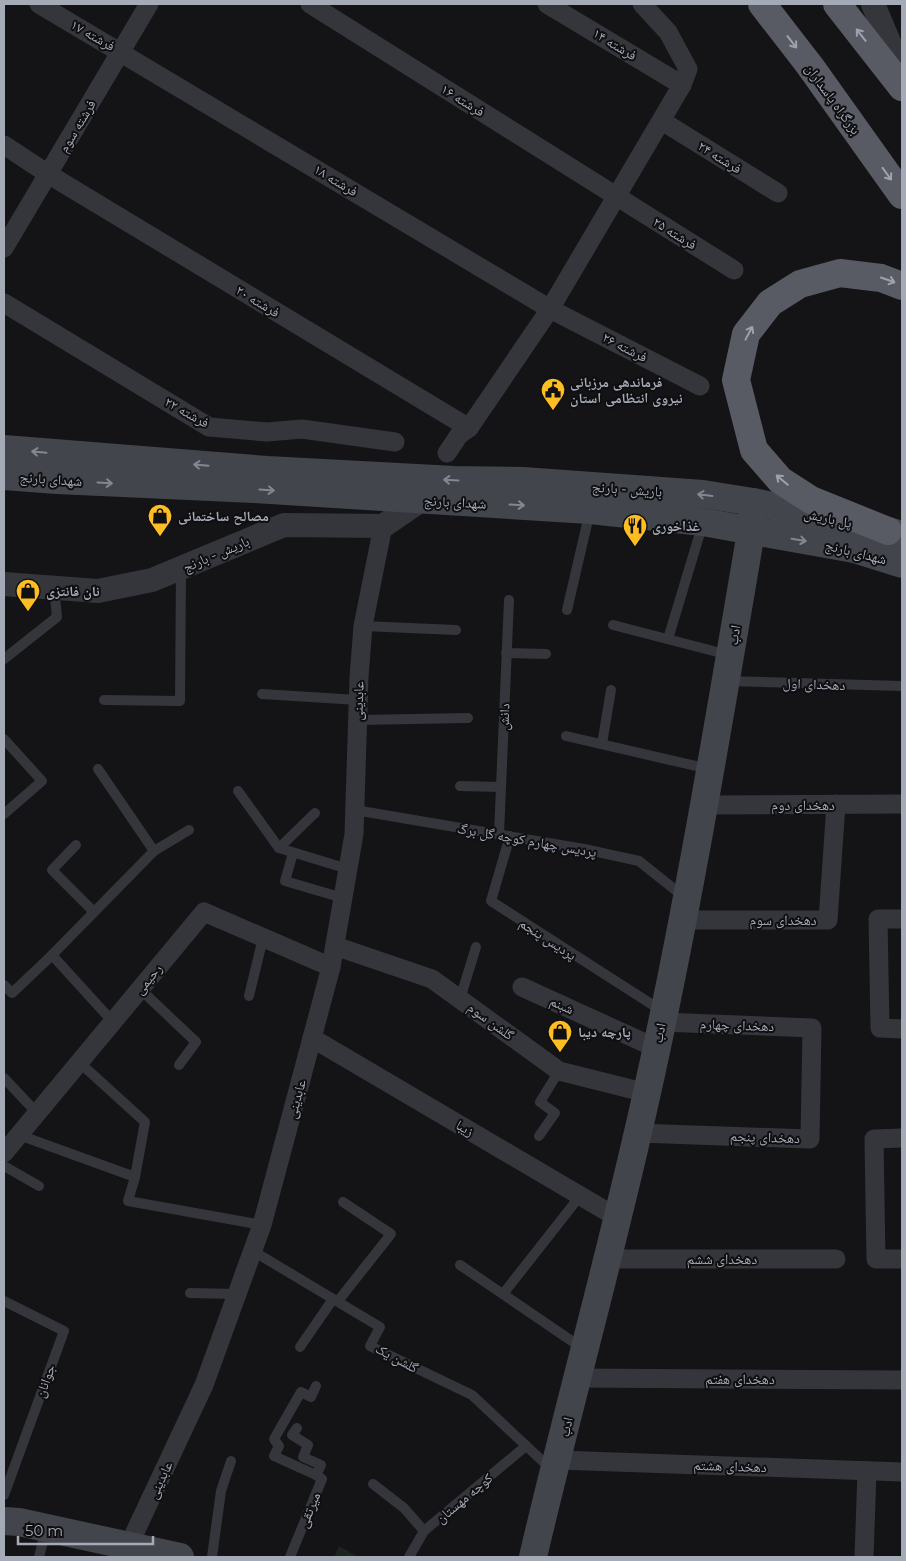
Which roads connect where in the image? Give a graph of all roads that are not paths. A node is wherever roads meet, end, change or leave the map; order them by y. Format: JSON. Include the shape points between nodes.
{"nodes":[{"id":1,"x":39,"y":4,"type":"edge"},
{"id":2,"x":149,"y":4,"type":"edge"},
{"id":3,"x":310,"y":4,"type":"edge"},
{"id":4,"x":547,"y":4,"type":"edge"},
{"id":5,"x":642,"y":4,"type":"edge"},
{"id":6,"x":762,"y":4,"type":"edge"},
{"id":7,"x":837,"y":4,"type":"edge"},
{"id":8,"x":873,"y":4,"type":"edge"},
{"id":9,"x":121,"y":51,"type":"junction"},
{"id":10,"x":902,"y":73,"type":"edge"},
{"id":11,"x":682,"y":85,"type":"junction"},
{"id":12,"x":902,"y":87,"type":"edge"},
{"id":13,"x":662,"y":121,"type":"junction"},
{"id":14,"x":4,"y":145,"type":"edge"},
{"id":15,"x":48,"y":174,"type":"junction"},
{"id":16,"x":778,"y":193,"type":"dead end"},
{"id":17,"x":902,"y":195,"type":"edge"},
{"id":18,"x":617,"y":197,"type":"junction"},
{"id":19,"x":4,"y":248,"type":"edge"},
{"id":20,"x":734,"y":270,"type":"dead end"},
{"id":21,"x":902,"y":286,"type":"edge"},
{"id":22,"x":4,"y":303,"type":"edge"},
{"id":23,"x":550,"y":309,"type":"junction"},
{"id":24,"x":700,"y":386,"type":"dead end"},
{"id":25,"x":469,"y":428,"type":"junction"},
{"id":26,"x":395,"y":442,"type":"dead end"},
{"id":27,"x":4,"y":449,"type":"edge"},
{"id":28,"x":447,"y":453,"type":"dead end"},
{"id":29,"x":4,"y":476,"type":"edge"},
{"id":30,"x":499,"y":480,"type":"joint"},
{"id":31,"x":421,"y":500,"type":"junction"},
{"id":32,"x":753,"y":502,"type":"junction"},
{"id":33,"x":590,"y":510,"type":"junction"},
{"id":34,"x":703,"y":522,"type":"junction"},
{"id":35,"x":383,"y":526,"type":"junction"},
{"id":36,"x":751,"y":532,"type":"junction"},
{"id":37,"x":895,"y":533,"type":"edge"},
{"id":38,"x":902,"y":564,"type":"edge"},
{"id":39,"x":181,"y":568,"type":"junction"},
{"id":40,"x":4,"y":584,"type":"edge"},
{"id":41,"x":54,"y":588,"type":"junction"},
{"id":42,"x":510,"y":600,"type":"dead end"},
{"id":43,"x":567,"y":610,"type":"dead end"},
{"id":44,"x":613,"y":625,"type":"dead end"},
{"id":45,"x":363,"y":626,"type":"junction"},
{"id":46,"x":456,"y":630,"type":"dead end"},
{"id":47,"x":668,"y":639,"type":"junction"},
{"id":48,"x":506,"y":653,"type":"junction"},
{"id":49,"x":546,"y":654,"type":"dead end"},
{"id":50,"x":730,"y":655,"type":"junction"},
{"id":51,"x":4,"y":659,"type":"edge"},
{"id":52,"x":726,"y":681,"type":"junction"},
{"id":53,"x":902,"y":686,"type":"edge"},
{"id":54,"x":611,"y":690,"type":"dead end"},
{"id":55,"x":262,"y":694,"type":"dead end"},
{"id":56,"x":104,"y":700,"type":"dead end"},
{"id":57,"x":358,"y":700,"type":"junction"},
{"id":58,"x":468,"y":718,"type":"dead end"},
{"id":59,"x":357,"y":720,"type":"junction"},
{"id":60,"x":566,"y":736,"type":"dead end"},
{"id":61,"x":4,"y":739,"type":"edge"},
{"id":62,"x":602,"y":744,"type":"junction"},
{"id":63,"x":98,"y":768,"type":"dead end"},
{"id":64,"x":710,"y":769,"type":"junction"},
{"id":65,"x":460,"y":786,"type":"dead end"},
{"id":66,"x":501,"y":787,"type":"junction"},
{"id":67,"x":238,"y":791,"type":"dead end"},
{"id":68,"x":836,"y":804,"type":"junction"},
{"id":69,"x":902,"y":804,"type":"edge"},
{"id":70,"x":704,"y":805,"type":"junction"},
{"id":71,"x":355,"y":810,"type":"junction"},
{"id":72,"x":315,"y":813,"type":"dead end"},
{"id":73,"x":4,"y":814,"type":"edge"},
{"id":74,"x":189,"y":830,"type":"dead end"},
{"id":75,"x":504,"y":835,"type":"junction"},
{"id":76,"x":76,"y":845,"type":"dead end"},
{"id":77,"x":279,"y":848,"type":"junction"},
{"id":78,"x":154,"y":851,"type":"junction"},
{"id":79,"x":293,"y":853,"type":"junction"},
{"id":80,"x":348,"y":870,"type":"junction"},
{"id":81,"x":343,"y":898,"type":"junction"},
{"id":82,"x":684,"y":909,"type":"junction"},
{"id":83,"x":94,"y":912,"type":"junction"},
{"id":84,"x":902,"y":919,"type":"edge"},
{"id":85,"x":263,"y":938,"type":"junction"},
{"id":86,"x":335,"y":946,"type":"junction"},
{"id":87,"x":476,"y":946,"type":"dead end"},
{"id":88,"x":52,"y":955,"type":"junction"},
{"id":89,"x":331,"y":968,"type":"junction"},
{"id":90,"x":4,"y":985,"type":"edge"},
{"id":91,"x":522,"y":987,"type":"dead end"},
{"id":92,"x":140,"y":989,"type":"junction"},
{"id":93,"x":249,"y":996,"type":"dead end"},
{"id":94,"x":460,"y":999,"type":"junction"},
{"id":95,"x":662,"y":1017,"type":"junction"},
{"id":96,"x":113,"y":1022,"type":"junction"},
{"id":97,"x":812,"y":1028,"type":"joint"},
{"id":98,"x":902,"y":1028,"type":"edge"},
{"id":99,"x":312,"y":1038,"type":"junction"},
{"id":100,"x":656,"y":1048,"type":"junction"},
{"id":101,"x":79,"y":1062,"type":"junction"},
{"id":102,"x":179,"y":1065,"type":"dead end"},
{"id":103,"x":559,"y":1071,"type":"junction"},
{"id":104,"x":4,"y":1078,"type":"edge"},
{"id":105,"x":647,"y":1094,"type":"junction"},
{"id":106,"x":37,"y":1113,"type":"junction"},
{"id":107,"x":638,"y":1133,"type":"junction"},
{"id":108,"x":19,"y":1135,"type":"junction"},
{"id":109,"x":539,"y":1136,"type":"dead end"},
{"id":110,"x":902,"y":1138,"type":"edge"},
{"id":111,"x":4,"y":1153,"type":"edge"},
{"id":112,"x":4,"y":1166,"type":"edge"},
{"id":113,"x":135,"y":1177,"type":"junction"},
{"id":114,"x":39,"y":1186,"type":"dead end"},
{"id":115,"x":580,"y":1196,"type":"junction"},
{"id":116,"x":343,"y":1202,"type":"dead end"},
{"id":117,"x":618,"y":1218,"type":"junction"},
{"id":118,"x":262,"y":1225,"type":"junction"},
{"id":119,"x":253,"y":1251,"type":"junction"},
{"id":120,"x":608,"y":1259,"type":"junction"},
{"id":121,"x":836,"y":1259,"type":"dead end"},
{"id":122,"x":902,"y":1259,"type":"edge"},
{"id":123,"x":460,"y":1265,"type":"dead end"},
{"id":124,"x":190,"y":1293,"type":"dead end"},
{"id":125,"x":238,"y":1294,"type":"junction"},
{"id":126,"x":503,"y":1294,"type":"junction"},
{"id":127,"x":336,"y":1300,"type":"junction"},
{"id":128,"x":4,"y":1301,"type":"edge"},
{"id":129,"x":300,"y":1347,"type":"dead end"},
{"id":130,"x":585,"y":1350,"type":"junction"},
{"id":131,"x":578,"y":1378,"type":"junction"},
{"id":132,"x":902,"y":1380,"type":"edge"},
{"id":133,"x":316,"y":1386,"type":"dead end"},
{"id":134,"x":297,"y":1428,"type":"dead end"},
{"id":135,"x":526,"y":1446,"type":"junction"},
{"id":136,"x":231,"y":1461,"type":"dead end"},
{"id":137,"x":556,"y":1466,"type":"junction"},
{"id":138,"x":867,"y":1471,"type":"junction"},
{"id":139,"x":902,"y":1472,"type":"edge"},
{"id":140,"x":316,"y":1475,"type":"junction"},
{"id":141,"x":374,"y":1484,"type":"dead end"},
{"id":142,"x":4,"y":1495,"type":"edge"},
{"id":143,"x":9,"y":1519,"type":"edge"},
{"id":144,"x":424,"y":1531,"type":"junction"},
{"id":145,"x":43,"y":1541,"type":"dead end"},
{"id":146,"x":128,"y":1547,"type":"junction"},
{"id":147,"x":39,"y":1557,"type":"edge"},
{"id":148,"x":180,"y":1557,"type":"edge"},
{"id":149,"x":212,"y":1557,"type":"edge"},
{"id":150,"x":290,"y":1557,"type":"edge"},
{"id":151,"x":409,"y":1557,"type":"edge"},
{"id":152,"x":533,"y":1557,"type":"edge"},
{"id":153,"x":864,"y":1557,"type":"edge"}],
"edges":[{"from":1,"to":9,"type":"street","name":"۱۷ فرشته"},
{"from":2,"to":9,"type":"street","name":"فرشته سوم"},
{"from":3,"to":18,"type":"street","name":"۱۶ فرشته"},
{"from":4,"to":11,"type":"street","name":"۱۴ فرشته"},
{"from":5,"to":11,"type":"street","via":[[668,32],[688,69]]},
{"from":6,"to":17,"type":"highway","name":"بزرگراه پاسداران","one_way":true},
{"from":12,"to":7,"type":"highway","one_way":true},
{"from":8,"to":10,"type":"street"},
{"from":9,"to":15,"type":"street","name":"فرشته سوم"},
{"from":9,"to":23,"type":"street","name":"۱۸ فرشته"},
{"from":11,"to":13,"type":"street"},
{"from":13,"to":16,"type":"street","name":"فرشته ۲۴"},
{"from":13,"to":18,"type":"street"},
{"from":14,"to":15,"type":"street","name":"۲۰ فرشته"},
{"from":15,"to":19,"type":"street","name":"فرشته سوم"},
{"from":15,"to":25,"type":"street","name":"۲۰ فرشته"},
{"from":18,"to":20,"type":"street","name":"۲۵ فرشته"},
{"from":18,"to":23,"type":"street"},
{"from":37,"to":21,"type":"highway","one_way":true,"via":[[811,500],[780,480],[754,450],[736,380],[746,334],[770,303],[800,284],[840,273],[881,278]]},
{"from":22,"to":26,"type":"street","name":"۲۲ فرشته","via":[[209,427],[268,432],[302,429]]},
{"from":23,"to":24,"type":"street","name":"۲۶ فرشته"},
{"from":23,"to":25,"type":"street"},
{"from":25,"to":28,"type":"street","via":[[459,435]]},
{"from":30,"to":27,"type":"main road","name":"شهدای بارنج","one_way":true,"via":[[266,470]]},
{"from":29,"to":31,"type":"main road","name":"شهدای بارنج","one_way":true},
{"from":32,"to":30,"type":"main road","name":"باریش - بارنج","one_way":true,"via":[[703,494]]},
{"from":31,"to":33,"type":"main road","name":"شهدای بارنج","one_way":true},
{"from":31,"to":35,"type":"street"},
{"from":32,"to":36,"type":"main road","name":"ادب"},
{"from":32,"to":37,"type":"main road","name":"پل باریش"},
{"from":33,"to":34,"type":"main road","name":"شهدای بارنج"},
{"from":33,"to":43,"type":"lane"},
{"from":34,"to":36,"type":"main road","name":"شهدای بارنج"},
{"from":34,"to":47,"type":"lane"},
{"from":35,"to":39,"type":"street","name":"باریش - بارنج","via":[[284,525]]},
{"from":35,"to":45,"type":"street","name":"عابدینی"},
{"from":36,"to":38,"type":"main road","name":"شهدای بارنج","one_way":true,"via":[[854,549]]},
{"from":36,"to":50,"type":"main road","name":"ادب"},
{"from":39,"to":41,"type":"street","name":"باریش - بارنج","via":[[152,580],[98,591]]},
{"from":39,"to":56,"type":"lane","via":[[180,701]]},
{"from":40,"to":41,"type":"street","name":"باریش - بارنج"},
{"from":41,"to":51,"type":"lane","via":[[57,616]]},
{"from":42,"to":48,"type":"lane","name":"دانش"},
{"from":44,"to":47,"type":"lane"},
{"from":45,"to":46,"type":"lane"},
{"from":45,"to":57,"type":"street","name":"عابدینی"},
{"from":47,"to":50,"type":"lane"},
{"from":48,"to":49,"type":"lane"},
{"from":48,"to":66,"type":"lane","name":"دانش"},
{"from":50,"to":52,"type":"main road","name":"ادب"},
{"from":52,"to":53,"type":"lane","name":"دهخدای اول"},
{"from":52,"to":64,"type":"main road","name":"ادب"},
{"from":54,"to":62,"type":"lane"},
{"from":55,"to":57,"type":"lane"},
{"from":57,"to":59,"type":"street","name":"عابدینی"},
{"from":58,"to":59,"type":"lane"},
{"from":59,"to":71,"type":"street","name":"عابدینی"},
{"from":60,"to":62,"type":"lane"},
{"from":61,"to":73,"type":"lane","via":[[42,781]]},
{"from":62,"to":64,"type":"lane"},
{"from":63,"to":78,"type":"lane"},
{"from":64,"to":70,"type":"main road","name":"ادب"},
{"from":65,"to":66,"type":"lane"},
{"from":66,"to":75,"type":"lane","name":"دانش"},
{"from":67,"to":77,"type":"lane"},
{"from":68,"to":69,"type":"street","name":"دهخدای دوم"},
{"from":68,"to":70,"type":"street","name":"دهخدای دوم"},
{"from":68,"to":82,"type":"street","name":"دهخدای سوم","via":[[828,920]]},
{"from":70,"to":82,"type":"main road","name":"ادب"},
{"from":71,"to":75,"type":"lane","name":"پردیس چهارم کوچه گل برگ"},
{"from":71,"to":80,"type":"street","name":"عابدینی"},
{"from":72,"to":77,"type":"lane"},
{"from":74,"to":78,"type":"lane"},
{"from":75,"to":82,"type":"lane","name":"پردیس چهارم کوچه گل برگ","via":[[639,861]]},
{"from":75,"to":95,"type":"lane","name":"پردیس پنجم","via":[[491,901]]},
{"from":76,"to":83,"type":"lane","via":[[52,870]]},
{"from":77,"to":79,"type":"lane"},
{"from":78,"to":83,"type":"lane"},
{"from":79,"to":80,"type":"lane"},
{"from":79,"to":81,"type":"lane","via":[[285,881]]},
{"from":80,"to":81,"type":"street","name":"عابدینی"},
{"from":81,"to":86,"type":"street","name":"عابدینی"},
{"from":82,"to":95,"type":"main road","name":"ادب"},
{"from":83,"to":88,"type":"lane"},
{"from":84,"to":98,"type":"street","via":[[878,919],[880,1028]]},
{"from":85,"to":89,"type":"street","name":"رحیمی"},
{"from":85,"to":92,"type":"street","name":"رحیمی","via":[[204,912]]},
{"from":85,"to":93,"type":"lane"},
{"from":86,"to":89,"type":"street","name":"عابدینی"},
{"from":86,"to":94,"type":"street","name":"گلشن سوم","via":[[432,979]]},
{"from":87,"to":94,"type":"lane"},
{"from":88,"to":90,"type":"lane","via":[[12,992]]},
{"from":88,"to":96,"type":"lane"},
{"from":89,"to":99,"type":"street","name":"عابدینی"},
{"from":91,"to":100,"type":"street","name":"شبنم"},
{"from":92,"to":96,"type":"street","name":"رحیمی"},
{"from":92,"to":102,"type":"lane","via":[[196,1042]]},
{"from":94,"to":103,"type":"street","name":"گلشن سوم"},
{"from":95,"to":97,"type":"street","name":"دهخدای چهارم"},
{"from":95,"to":100,"type":"main road","name":"ادب"},
{"from":96,"to":101,"type":"street","name":"رحیمی"},
{"from":97,"to":107,"type":"street","name":"دهخدای پنجم","via":[[810,1139]]},
{"from":99,"to":115,"type":"street","name":"زیبا"},
{"from":99,"to":118,"type":"street","name":"عابدینی"},
{"from":100,"to":105,"type":"main road","name":"ادب"},
{"from":101,"to":106,"type":"street","name":"رحیمی"},
{"from":101,"to":113,"type":"lane","via":[[145,1122]]},
{"from":103,"to":105,"type":"street","name":"گلشن سوم"},
{"from":103,"to":109,"type":"lane","via":[[540,1102],[555,1113]]},
{"from":104,"to":106,"type":"lane"},
{"from":105,"to":107,"type":"main road","name":"ادب"},
{"from":106,"to":108,"type":"street","name":"رحیمی"},
{"from":107,"to":117,"type":"main road","name":"ادب"},
{"from":108,"to":111,"type":"street","name":"رحیمی"},
{"from":108,"to":113,"type":"lane"},
{"from":110,"to":122,"type":"street","via":[[874,1139],[876,1259]]},
{"from":112,"to":114,"type":"lane"},
{"from":113,"to":118,"type":"lane","via":[[128,1201]]},
{"from":115,"to":117,"type":"street","name":"زیبا"},
{"from":115,"to":126,"type":"lane"},
{"from":116,"to":127,"type":"lane","via":[[391,1234]]},
{"from":117,"to":120,"type":"main road","name":"ادب"},
{"from":118,"to":119,"type":"street","name":"عابدینی"},
{"from":119,"to":125,"type":"street","name":"عابدینی"},
{"from":119,"to":127,"type":"lane","name":"گلشن یک"},
{"from":120,"to":121,"type":"street","name":"دهخدای ششم"},
{"from":120,"to":130,"type":"main road","name":"ادب"},
{"from":123,"to":126,"type":"lane"},
{"from":124,"to":125,"type":"lane"},
{"from":125,"to":146,"type":"street","name":"عابدینی","via":[[204,1385]]},
{"from":126,"to":130,"type":"lane"},
{"from":127,"to":129,"type":"lane"},
{"from":127,"to":135,"type":"lane","name":"گلشن یک","via":[[380,1327],[370,1346],[472,1395]]},
{"from":128,"to":142,"type":"lane","name":"جوانان","via":[[64,1331]]},
{"from":130,"to":131,"type":"main road","name":"ادب"},
{"from":131,"to":132,"type":"street","name":"دهخدای هفتم"},
{"from":131,"to":137,"type":"main road","name":"ادب"},
{"from":133,"to":140,"type":"lane","via":[[311,1397],[301,1392],[274,1439],[279,1446],[274,1456]]},
{"from":134,"to":140,"type":"lane","name":"میرتقی","via":[[292,1435],[308,1445],[303,1457],[321,1465]]},
{"from":135,"to":137,"type":"lane","name":"گلشن یک"},
{"from":135,"to":144,"type":"lane","name":"کوچه مهستان"},
{"from":136,"to":149,"type":"lane","via":[[221,1491]]},
{"from":137,"to":138,"type":"street","name":"دهخدای هشتم"},
{"from":137,"to":152,"type":"main road","name":"ادب"},
{"from":138,"to":139,"type":"street","name":"دهخدای هشتم"},
{"from":138,"to":153,"type":"street"},
{"from":140,"to":150,"type":"lane","name":"میرتقی","via":[[322,1479]]},
{"from":141,"to":144,"type":"lane","via":[[404,1508]]},
{"from":143,"to":146,"type":"main road"},
{"from":144,"to":151,"type":"lane","name":"کوچه مهستان"},
{"from":145,"to":147,"type":"lane"},
{"from":146,"to":148,"type":"main road"}]}
